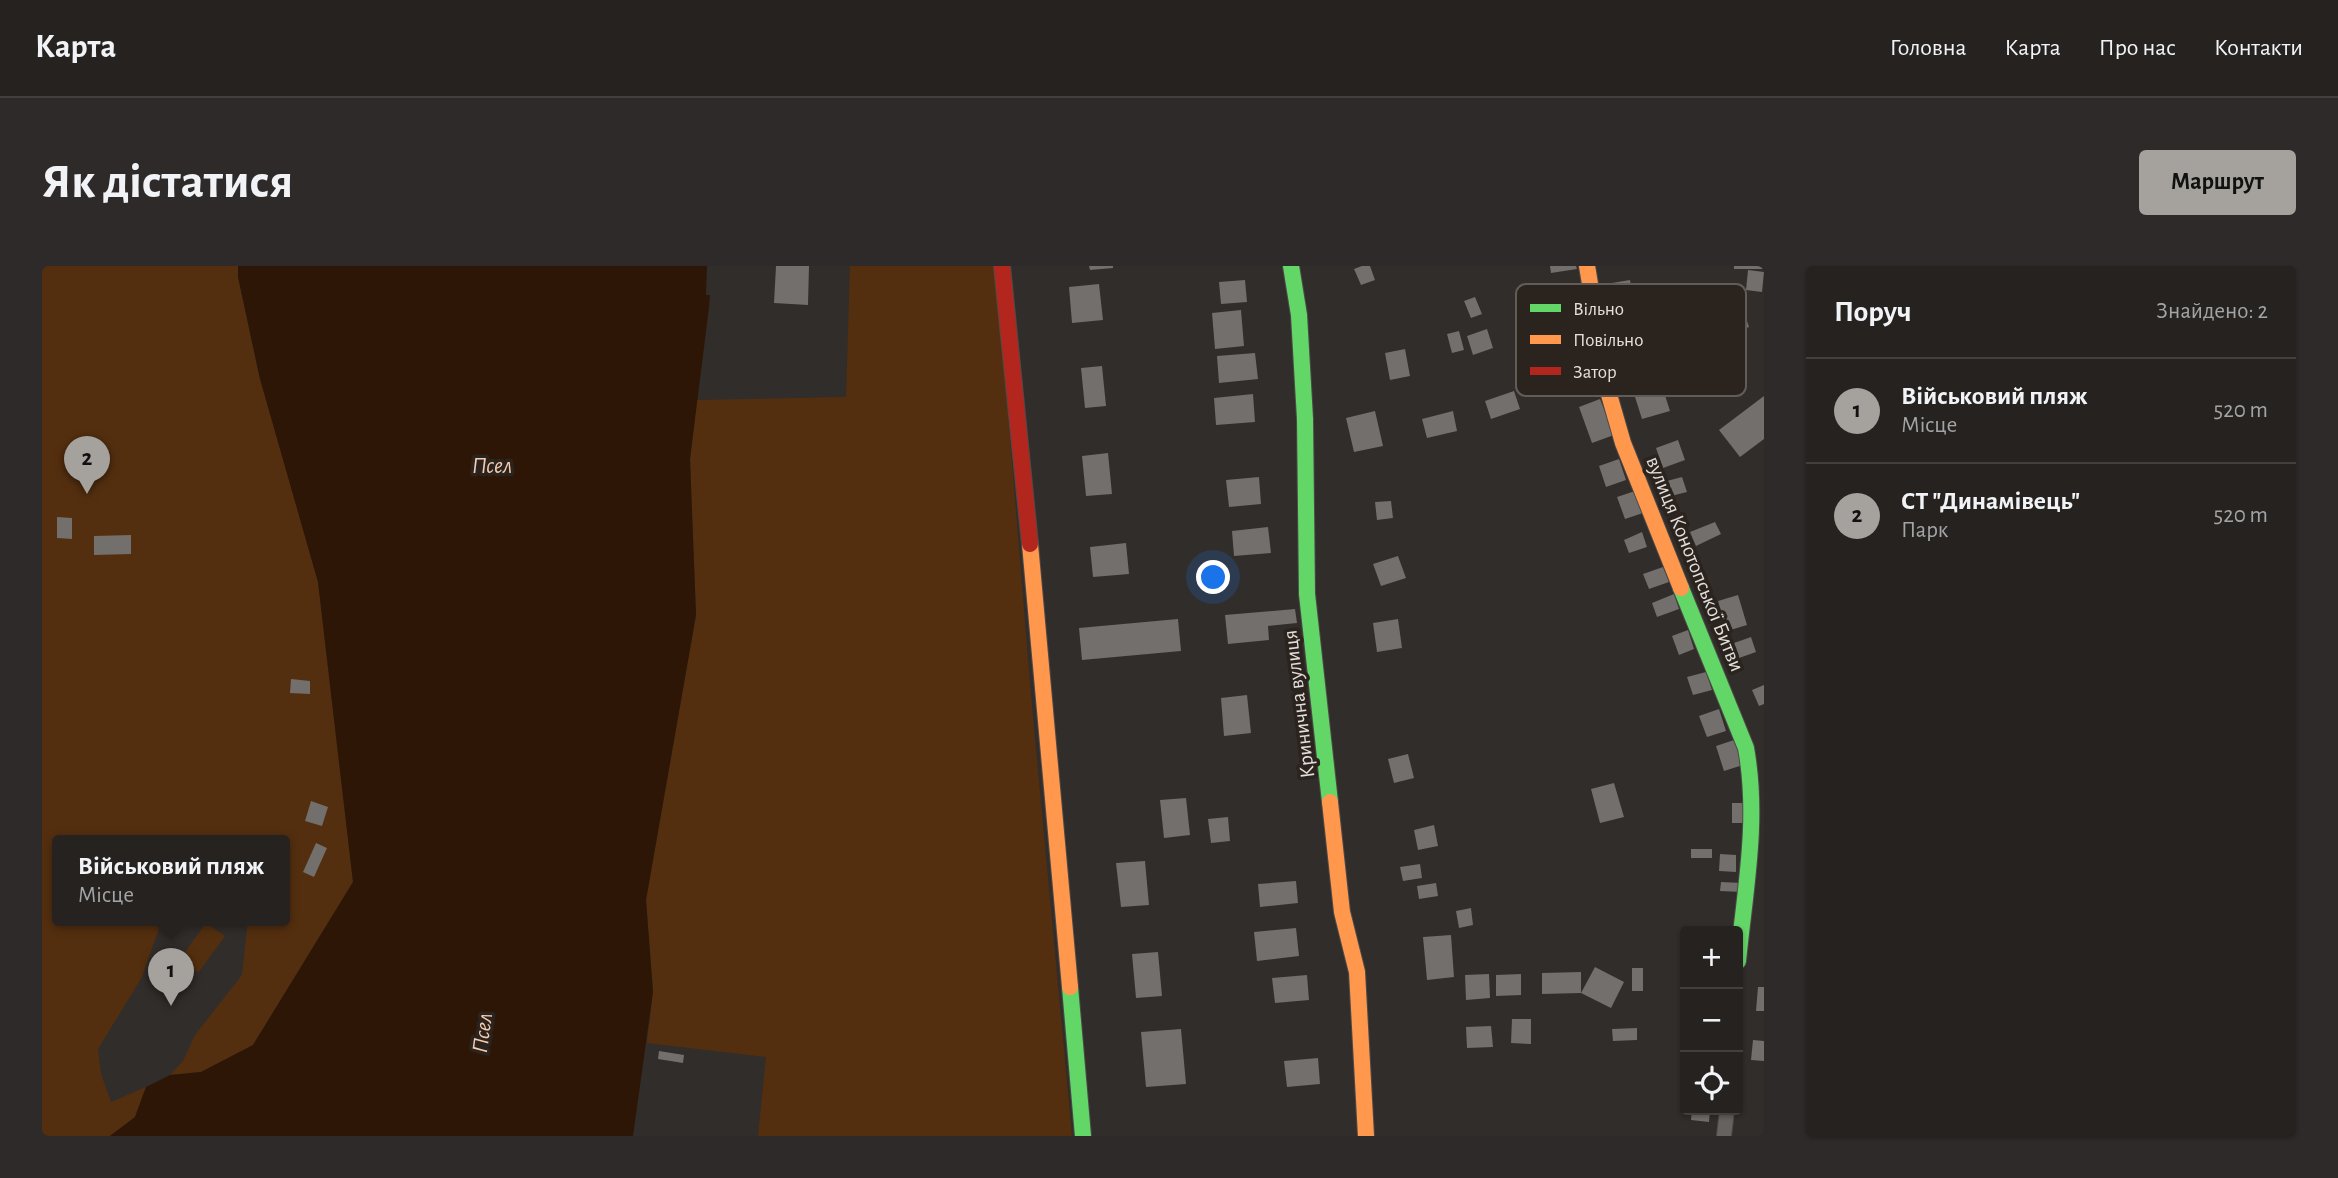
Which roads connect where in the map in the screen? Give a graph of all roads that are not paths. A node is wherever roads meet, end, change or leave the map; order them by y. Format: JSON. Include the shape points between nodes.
{"nodes":[{"id":1,"x":1002,"y":266,"type":"edge"},
{"id":2,"x":1291,"y":266,"type":"edge"},
{"id":3,"x":1587,"y":266,"type":"edge"},
{"id":4,"x":1590,"y":284,"type":"edge"},
{"id":5,"x":1609,"y":396,"type":"edge"},
{"id":6,"x":1740,"y":926,"type":"edge"},
{"id":7,"x":1726,"y":1115,"type":"edge"},
{"id":8,"x":1083,"y":1136,"type":"edge"},
{"id":9,"x":1366,"y":1136,"type":"edge"},
{"id":10,"x":1724,"y":1136,"type":"edge"}],
"edges":[{"from":1,"to":8,"type":"street"},
{"from":2,"to":9,"type":"street","name":"Кринична вулиця","via":[[1299,315],[1305,419],[1307,594],[1342,912],[1357,972]]},
{"from":3,"to":4,"type":"street","name":"вулиця Конотопської Битви"},
{"from":5,"to":6,"type":"street","name":"вулиця Конотопської Битви","via":[[1623,443],[1752,771],[1752,853]]},
{"from":7,"to":10,"type":"street"}]}
